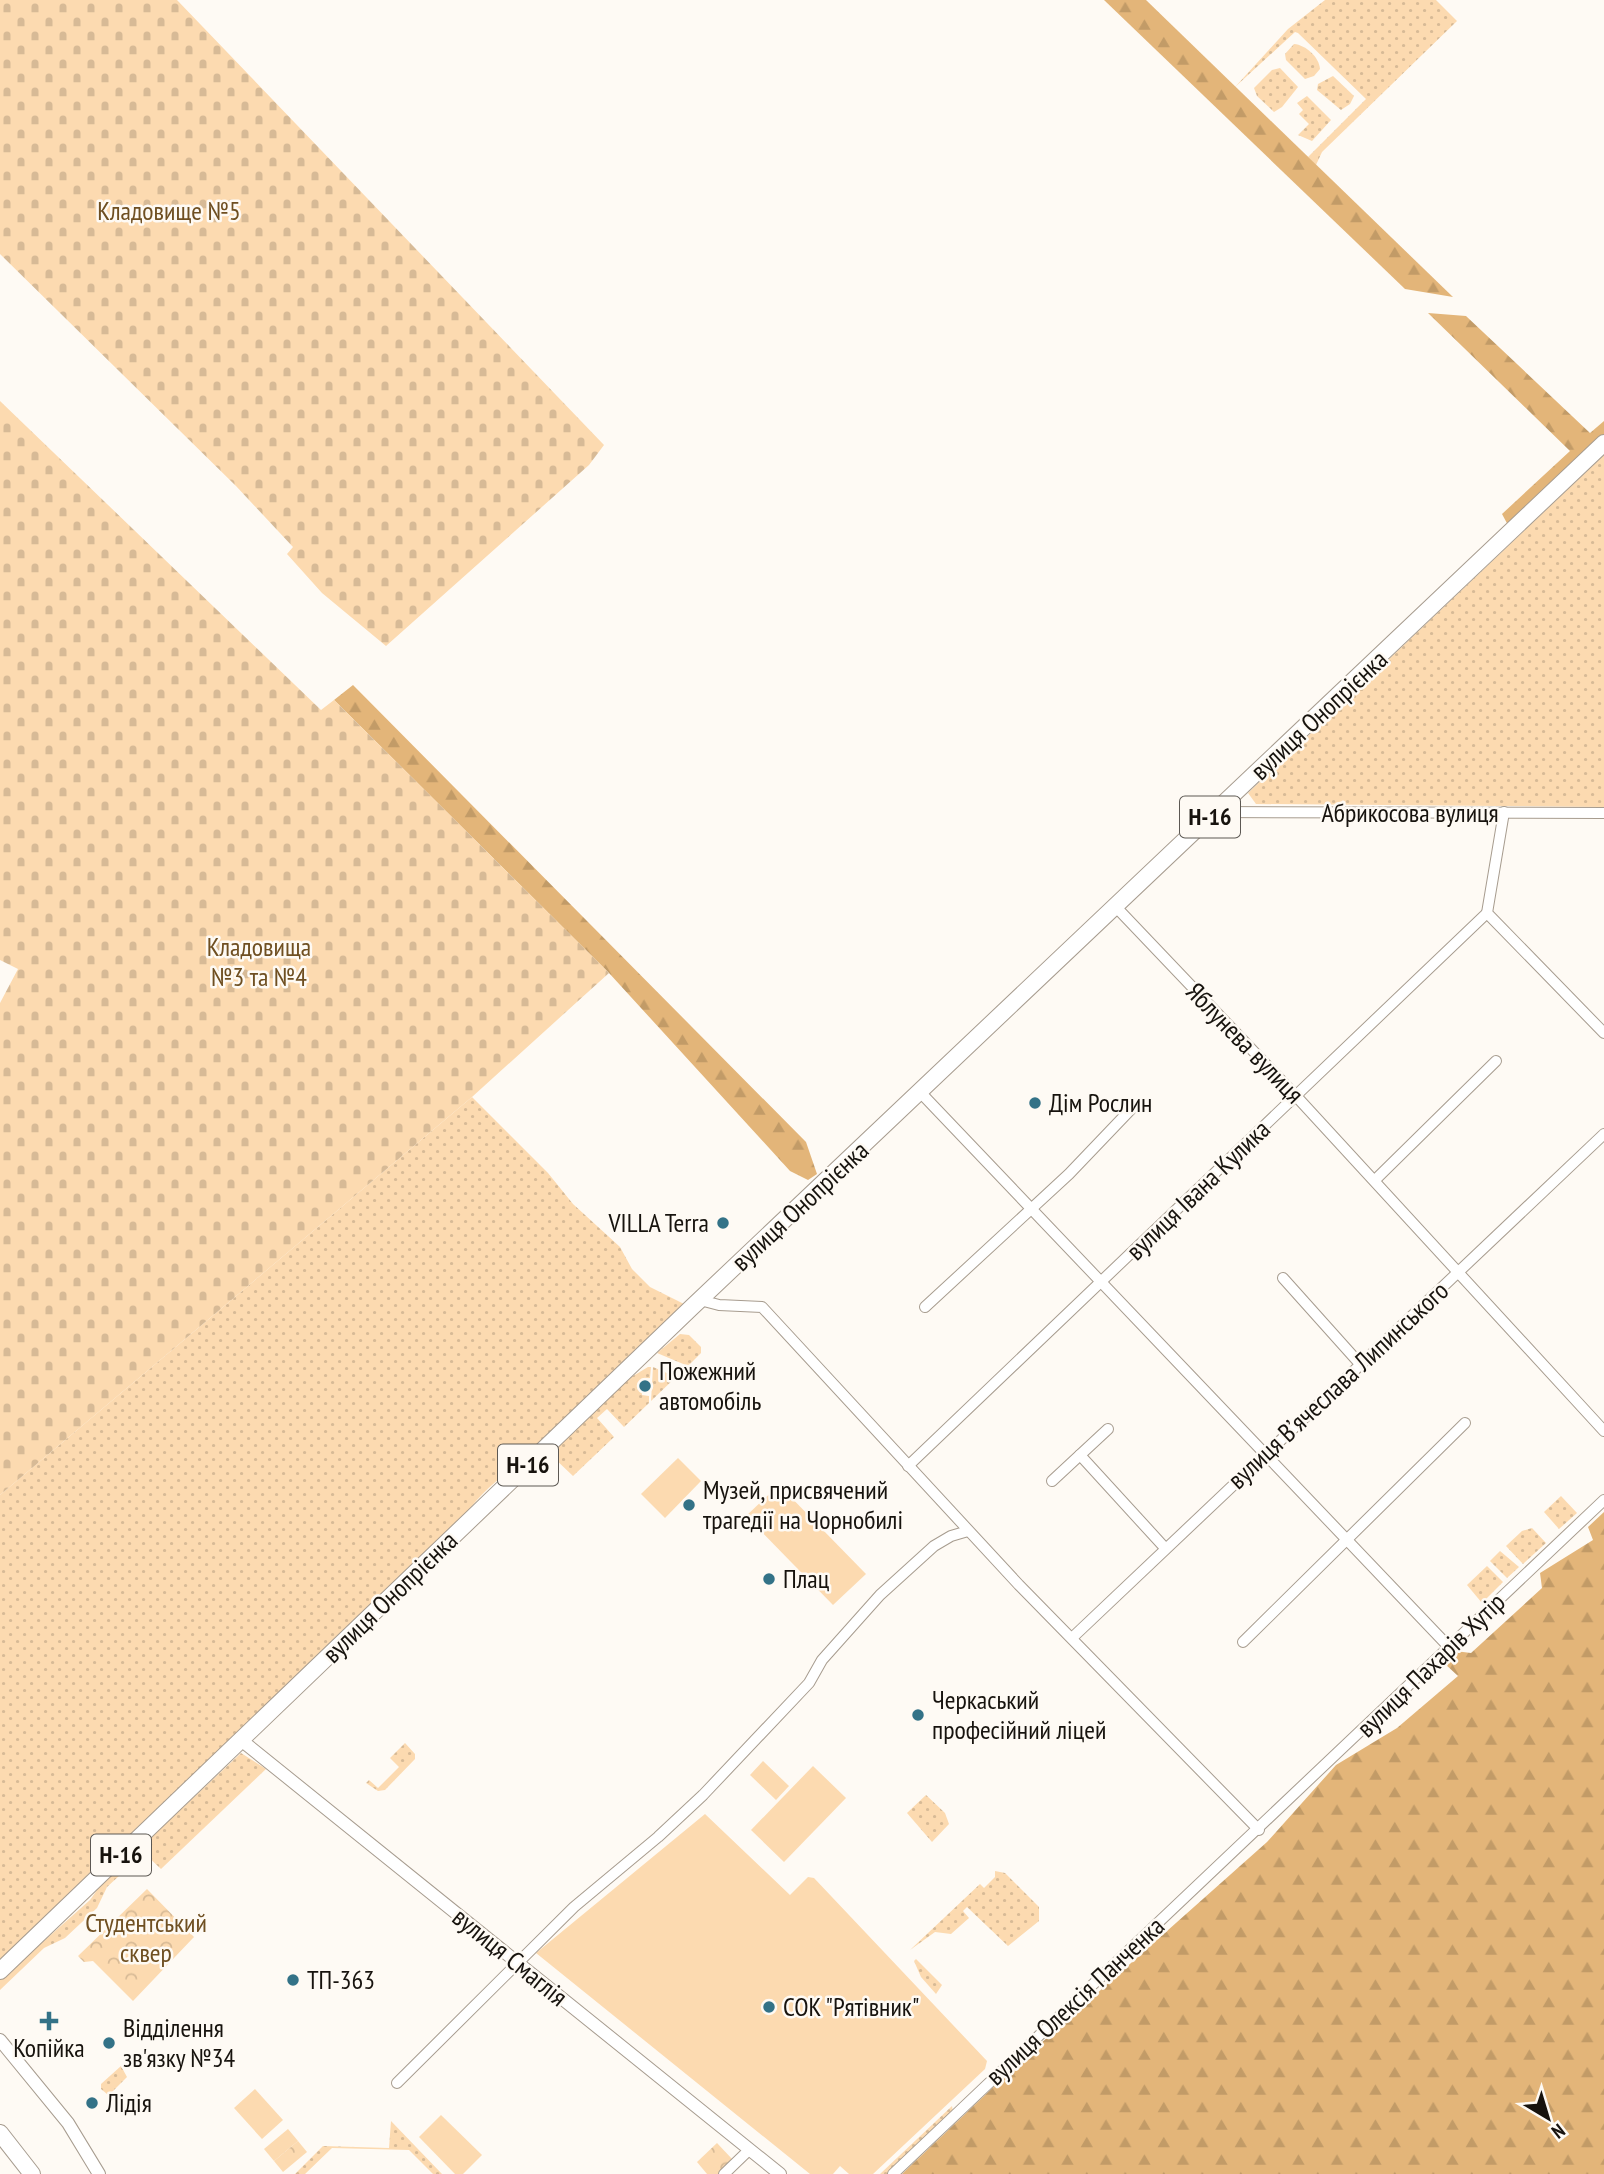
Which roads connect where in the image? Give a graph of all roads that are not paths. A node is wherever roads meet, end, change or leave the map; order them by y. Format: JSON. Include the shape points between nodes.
{"nodes":[{"id":1,"x":1604,"y":443,"type":"edge"},
{"id":2,"x":1216,"y":812,"type":"junction"},
{"id":3,"x":1504,"y":813,"type":"junction"},
{"id":4,"x":1604,"y":813,"type":"edge"},
{"id":5,"x":1116,"y":908,"type":"junction"},
{"id":6,"x":1487,"y":913,"type":"junction"},
{"id":7,"x":1604,"y":1033,"type":"edge"},
{"id":8,"x":1496,"y":1061,"type":"dead end"},
{"id":9,"x":920,"y":1093,"type":"junction"},
{"id":10,"x":1296,"y":1096,"type":"junction"},
{"id":11,"x":1134,"y":1106,"type":"dead end"},
{"id":12,"x":1604,"y":1134,"type":"edge"},
{"id":13,"x":1375,"y":1180,"type":"junction"},
{"id":14,"x":1031,"y":1210,"type":"junction"},
{"id":15,"x":1459,"y":1273,"type":"junction"},
{"id":16,"x":1283,"y":1278,"type":"dead end"},
{"id":17,"x":1100,"y":1284,"type":"junction"},
{"id":18,"x":700,"y":1300,"type":"junction"},
{"id":19,"x":925,"y":1307,"type":"dead end"},
{"id":20,"x":1360,"y":1364,"type":"junction"},
{"id":21,"x":1465,"y":1423,"type":"dead end"},
{"id":22,"x":1108,"y":1429,"type":"dead end"},
{"id":23,"x":1604,"y":1430,"type":"edge"},
{"id":24,"x":1080,"y":1455,"type":"junction"},
{"id":25,"x":1263,"y":1455,"type":"junction"},
{"id":26,"x":908,"y":1465,"type":"junction"},
{"id":27,"x":1052,"y":1482,"type":"dead end"},
{"id":28,"x":1604,"y":1500,"type":"edge"},
{"id":29,"x":968,"y":1531,"type":"junction"},
{"id":30,"x":1344,"y":1539,"type":"junction"},
{"id":31,"x":1165,"y":1548,"type":"junction"},
{"id":32,"x":1073,"y":1637,"type":"junction"},
{"id":33,"x":1243,"y":1642,"type":"dead end"},
{"id":34,"x":1449,"y":1647,"type":"junction"},
{"id":35,"x":241,"y":1740,"type":"junction"},
{"id":36,"x":1259,"y":1830,"type":"junction"},
{"id":37,"x":518,"y":1963,"type":"junction"},
{"id":38,"x":0,"y":1971,"type":"edge"},
{"id":39,"x":0,"y":2040,"type":"edge"},
{"id":40,"x":397,"y":2083,"type":"dead end"},
{"id":41,"x":0,"y":2133,"type":"edge"},
{"id":42,"x":749,"y":2150,"type":"junction"},
{"id":43,"x":32,"y":2174,"type":"edge"},
{"id":44,"x":99,"y":2174,"type":"edge"},
{"id":45,"x":724,"y":2174,"type":"edge"},
{"id":46,"x":780,"y":2174,"type":"edge"},
{"id":47,"x":893,"y":2174,"type":"edge"}],
"edges":[{"from":1,"to":2,"type":"main road","name":"вулиця Онопрієнка","number":"Н-16"},
{"from":2,"to":3,"type":"street","name":"Абрикосова вулиця"},
{"from":2,"to":5,"type":"main road","name":"вулиця Онопрієнка","number":"Н-16"},
{"from":3,"to":4,"type":"street","name":"Абрикосова вулиця"},
{"from":3,"to":6,"type":"street"},
{"from":5,"to":9,"type":"main road","name":"вулиця Онопрієнка","number":"Н-16"},
{"from":5,"to":10,"type":"street","name":"Яблунева вулиця"},
{"from":6,"to":7,"type":"street"},
{"from":6,"to":10,"type":"street","name":"вулиця Івана Кулика"},
{"from":8,"to":13,"type":"street"},
{"from":9,"to":14,"type":"street"},
{"from":9,"to":18,"type":"main road","name":"вулиця Онопрієнка","number":"Н-16"},
{"from":10,"to":13,"type":"street","name":"Яблунева вулиця"},
{"from":10,"to":17,"type":"street","name":"вулиця Івана Кулика"},
{"from":11,"to":14,"type":"street"},
{"from":12,"to":15,"type":"street","name":"вулиця Вʼячеслава Липинського"},
{"from":13,"to":15,"type":"street","name":"Яблунева вулиця"},
{"from":14,"to":17,"type":"street"},
{"from":14,"to":19,"type":"street"},
{"from":15,"to":20,"type":"street","name":"вулиця Вʼячеслава Липинського"},
{"from":15,"to":23,"type":"street","name":"Яблунева вулиця"},
{"from":16,"to":20,"type":"street"},
{"from":17,"to":25,"type":"street"},
{"from":17,"to":26,"type":"street","name":"вулиця Івана Кулика"},
{"from":18,"to":26,"type":"street","via":[[762,1307]]},
{"from":18,"to":35,"type":"main road","name":"вулиця Онопрієнка","number":"Н-16"},
{"from":20,"to":25,"type":"street","name":"вулиця Вʼячеслава Липинського"},
{"from":21,"to":30,"type":"street"},
{"from":22,"to":24,"type":"street"},
{"from":24,"to":27,"type":"street"},
{"from":24,"to":31,"type":"street"},
{"from":25,"to":30,"type":"street"},
{"from":25,"to":31,"type":"street","name":"вулиця Вʼячеслава Липинського"},
{"from":26,"to":29,"type":"street"},
{"from":28,"to":34,"type":"street","name":"вулиця Пахарів Хутір"},
{"from":29,"to":32,"type":"street"},
{"from":29,"to":37,"type":"street","via":[[934,1546],[889,1586],[822,1660],[809,1683],[704,1795],[574,1907]]},
{"from":30,"to":33,"type":"street"},
{"from":30,"to":34,"type":"street"},
{"from":31,"to":32,"type":"street","name":"вулиця Вʼячеслава Липинського"},
{"from":32,"to":36,"type":"street"},
{"from":34,"to":36,"type":"street","name":"вулиця Пахарів Хутір"},
{"from":35,"to":37,"type":"street","name":"вулиця Смаглія"},
{"from":35,"to":38,"type":"main road","name":"вулиця Онопрієнка","number":"Н-16"},
{"from":36,"to":47,"type":"street","name":"вулиця Олексія Панченка"},
{"from":37,"to":40,"type":"street"},
{"from":37,"to":42,"type":"street","name":"вулиця Смаглія"},
{"from":39,"to":44,"type":"street","via":[[63,2116]]},
{"from":41,"to":43,"type":"main road"},
{"from":42,"to":45,"type":"street"},
{"from":42,"to":46,"type":"street","name":"вулиця Смаглія"}]}
